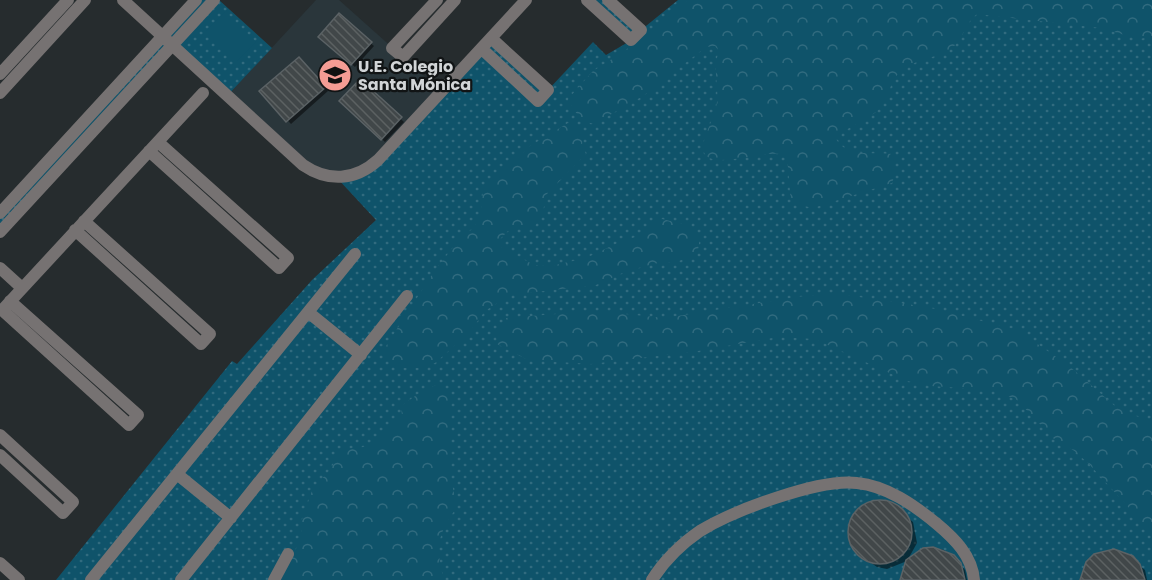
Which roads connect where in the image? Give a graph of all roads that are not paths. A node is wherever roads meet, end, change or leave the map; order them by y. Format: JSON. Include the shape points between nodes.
{"nodes":[{"id":1,"x":68,"y":0,"type":"edge"},
{"id":2,"x":86,"y":0,"type":"edge"},
{"id":3,"x":123,"y":0,"type":"edge"},
{"id":4,"x":196,"y":0,"type":"edge"},
{"id":5,"x":437,"y":0,"type":"edge"},
{"id":6,"x":455,"y":0,"type":"edge"},
{"id":7,"x":526,"y":0,"type":"edge"},
{"id":8,"x":587,"y":0,"type":"edge"},
{"id":9,"x":608,"y":0,"type":"edge"},
{"id":10,"x":209,"y":2,"type":"edge"},
{"id":11,"x":491,"y":38,"type":"junction"},
{"id":12,"x":167,"y":41,"type":"junction"},
{"id":13,"x":482,"y":49,"type":"junction"},
{"id":14,"x":4,"y":76,"type":"edge"},
{"id":15,"x":0,"y":93,"type":"edge"},
{"id":16,"x":203,"y":93,"type":"dead end"},
{"id":17,"x":72,"y":145,"type":"junction"},
{"id":18,"x":153,"y":146,"type":"junction"},
{"id":19,"x":0,"y":213,"type":"edge"},
{"id":20,"x":80,"y":226,"type":"junction"},
{"id":21,"x":0,"y":232,"type":"edge"},
{"id":22,"x":355,"y":254,"type":"dead end"},
{"id":23,"x":0,"y":268,"type":"edge"},
{"id":24,"x":22,"y":288,"type":"junction"},
{"id":25,"x":407,"y":297,"type":"dead end"},
{"id":26,"x":4,"y":308,"type":"edge"},
{"id":27,"x":308,"y":312,"type":"junction"},
{"id":28,"x":361,"y":355,"type":"junction"},
{"id":29,"x":0,"y":435,"type":"edge"},
{"id":30,"x":0,"y":455,"type":"edge"},
{"id":31,"x":177,"y":474,"type":"junction"},
{"id":32,"x":231,"y":518,"type":"junction"},
{"id":33,"x":288,"y":554,"type":"dead end"},
{"id":34,"x":0,"y":563,"type":"edge"},
{"id":35,"x":19,"y":580,"type":"edge"},
{"id":36,"x":91,"y":580,"type":"edge"},
{"id":37,"x":181,"y":580,"type":"edge"},
{"id":38,"x":274,"y":580,"type":"edge"},
{"id":39,"x":652,"y":580,"type":"edge"},
{"id":40,"x":974,"y":580,"type":"edge"}],
"edges":[{"from":1,"to":14,"type":"street"},
{"from":2,"to":14,"type":"street"},
{"from":3,"to":12,"type":"street"},
{"from":4,"to":12,"type":"street"},
{"from":5,"to":6,"type":"street","via":[[392,48],[402,57]]},
{"from":7,"to":11,"type":"street"},
{"from":8,"to":9,"type":"street","via":[[631,40],[640,30]]},
{"from":10,"to":12,"type":"street"},
{"from":11,"to":13,"type":"street"},
{"from":11,"to":13,"type":"street","via":[[548,90],[538,101]]},
{"from":12,"to":13,"type":"street","via":[[303,165],[320,175],[337,178],[364,171],[378,160]]},
{"from":12,"to":17,"type":"street"},
{"from":14,"to":15,"type":"street"},
{"from":16,"to":18,"type":"street"},
{"from":17,"to":19,"type":"street"},
{"from":17,"to":21,"type":"street"},
{"from":18,"to":18,"type":"street","via":[[279,268],[288,258]]},
{"from":18,"to":20,"type":"street"},
{"from":20,"to":20,"type":"street","via":[[201,344],[210,334]]},
{"from":20,"to":24,"type":"street"},
{"from":22,"to":27,"type":"street"},
{"from":23,"to":24,"type":"street"},
{"from":24,"to":26,"type":"street"},
{"from":25,"to":28,"type":"street"},
{"from":26,"to":26,"type":"street","via":[[129,425],[138,415]]},
{"from":27,"to":28,"type":"street"},
{"from":27,"to":31,"type":"street"},
{"from":28,"to":32,"type":"street"},
{"from":29,"to":30,"type":"street","via":[[73,502],[63,513]]},
{"from":31,"to":32,"type":"street"},
{"from":31,"to":36,"type":"street"},
{"from":32,"to":37,"type":"street"},
{"from":33,"to":38,"type":"street"},
{"from":34,"to":35,"type":"street"},
{"from":39,"to":40,"type":"street","via":[[682,545],[714,524],[806,489],[855,483],[900,498],[927,515],[963,550]]}]}
